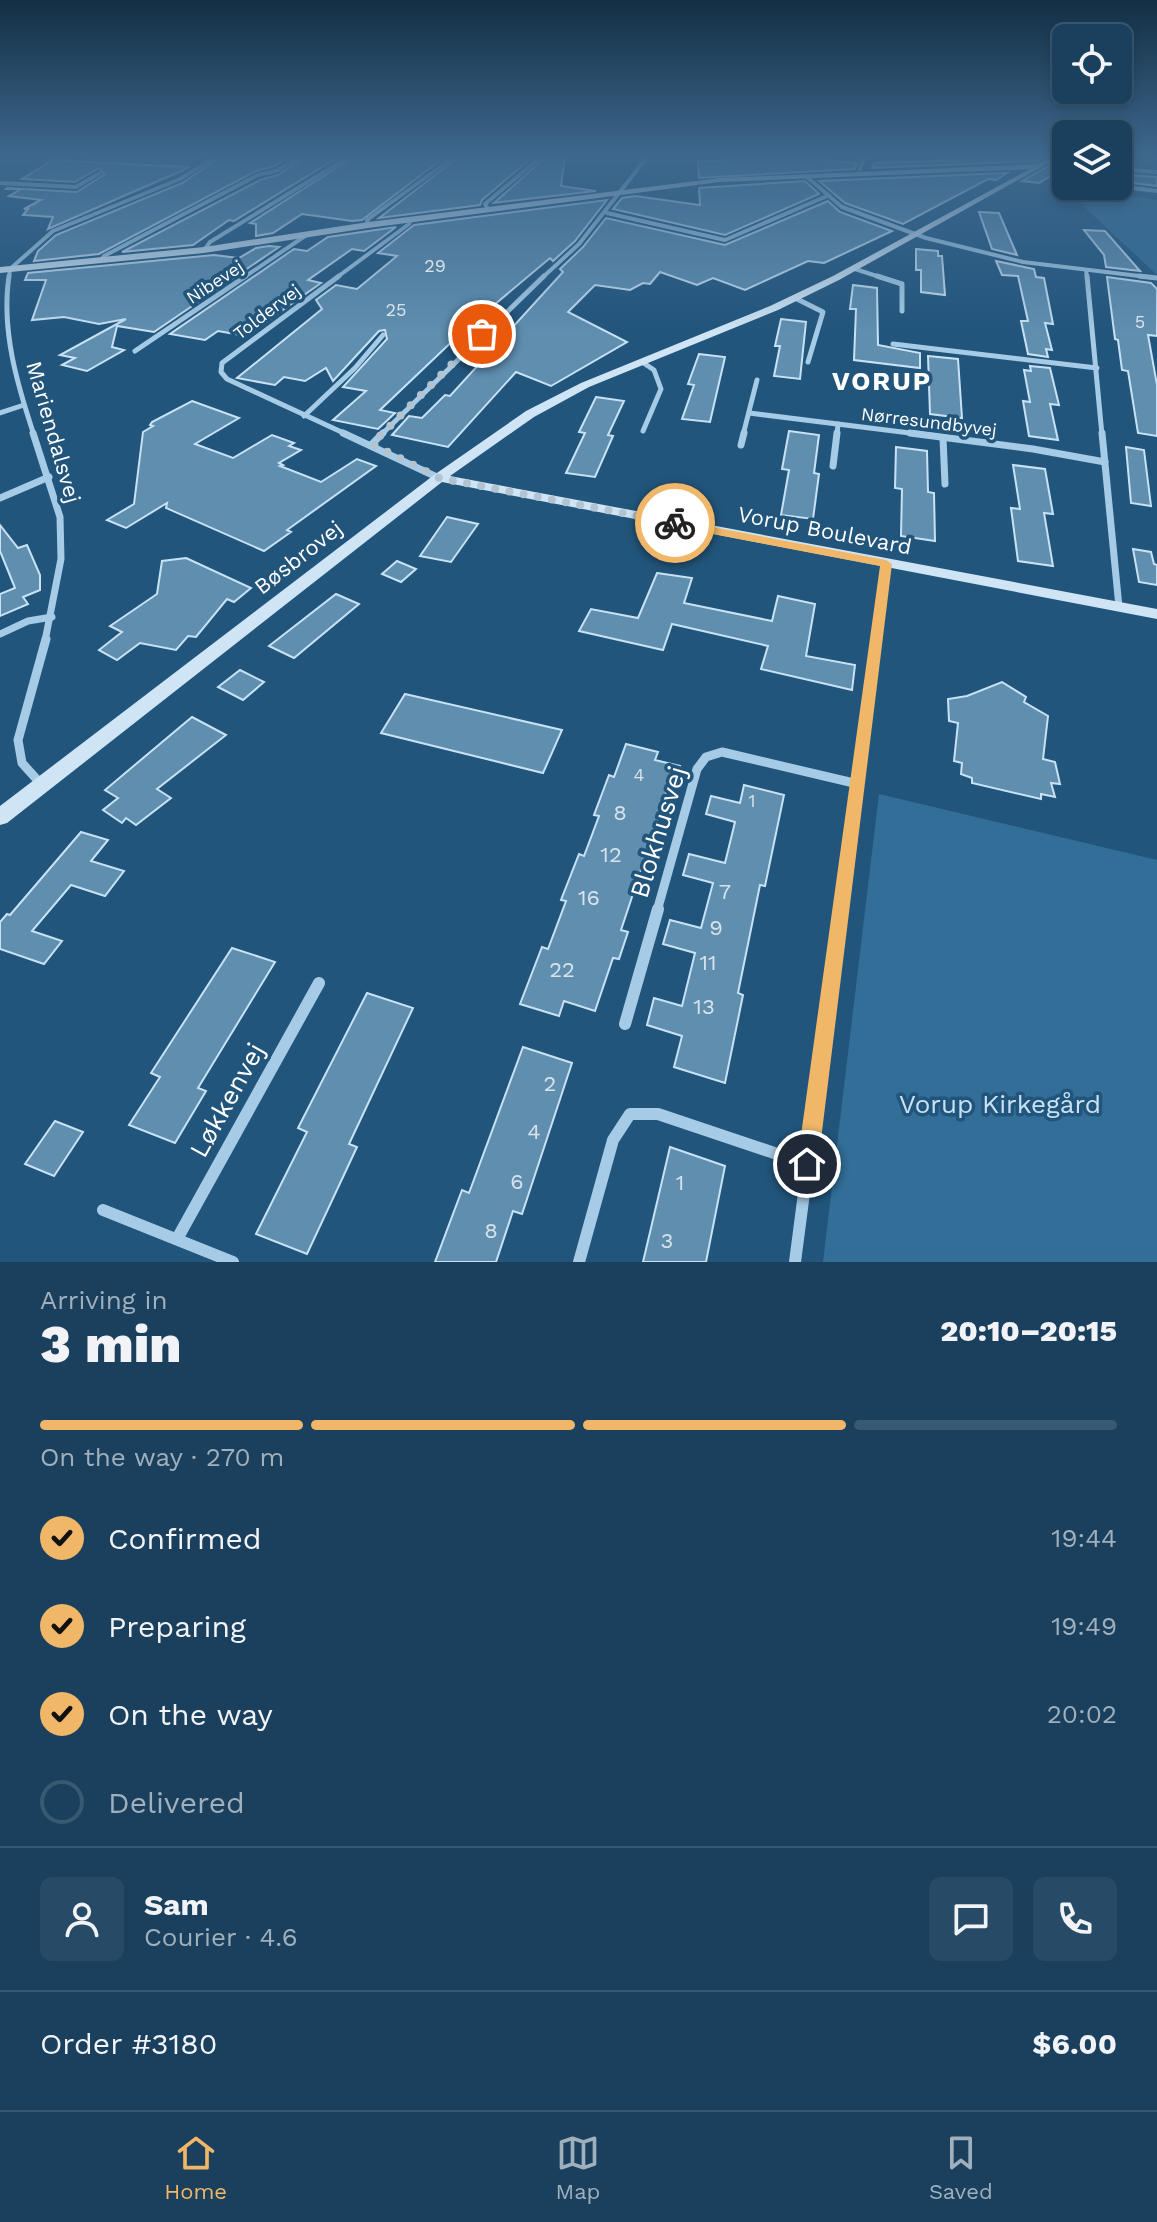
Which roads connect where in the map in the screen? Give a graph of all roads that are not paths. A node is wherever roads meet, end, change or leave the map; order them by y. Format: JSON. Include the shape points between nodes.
{"nodes":[{"id":1,"x":92,"y":215,"type":"edge"},
{"id":2,"x":182,"y":215,"type":"edge"},
{"id":3,"x":254,"y":215,"type":"edge"},
{"id":4,"x":374,"y":215,"type":"edge"},
{"id":5,"x":443,"y":215,"type":"edge"},
{"id":6,"x":605,"y":215,"type":"edge"},
{"id":7,"x":617,"y":215,"type":"edge"},
{"id":8,"x":783,"y":215,"type":"edge"},
{"id":9,"x":860,"y":215,"type":"edge"},
{"id":10,"x":952,"y":215,"type":"edge"},
{"id":11,"x":411,"y":219,"type":"junction"},
{"id":12,"x":368,"y":225,"type":"junction"},
{"id":13,"x":308,"y":234,"type":"junction"},
{"id":14,"x":916,"y":235,"type":"junction"},
{"id":15,"x":204,"y":250,"type":"junction"},
{"id":16,"x":100,"y":261,"type":"junction"},
{"id":17,"x":10,"y":269,"type":"junction"},
{"id":18,"x":855,"y":269,"type":"junction"},
{"id":19,"x":0,"y":270,"type":"edge"},
{"id":20,"x":1086,"y":270,"type":"junction"},
{"id":21,"x":1157,"y":278,"type":"edge"},
{"id":22,"x":795,"y":298,"type":"junction"},
{"id":23,"x":902,"y":311,"type":"dead end"},
{"id":24,"x":383,"y":335,"type":"dead end"},
{"id":25,"x":893,"y":344,"type":"dead end"},
{"id":26,"x":135,"y":351,"type":"dead end"},
{"id":27,"x":642,"y":362,"type":"junction"},
{"id":28,"x":808,"y":362,"type":"dead end"},
{"id":29,"x":1097,"y":368,"type":"junction"},
{"id":30,"x":757,"y":380,"type":"dead end"},
{"id":31,"x":24,"y":405,"type":"junction"},
{"id":32,"x":0,"y":413,"type":"edge"},
{"id":33,"x":749,"y":413,"type":"junction"},
{"id":34,"x":304,"y":416,"type":"junction"},
{"id":35,"x":838,"y":424,"type":"junction"},
{"id":36,"x":643,"y":431,"type":"dead end"},
{"id":37,"x":943,"y":438,"type":"junction"},
{"id":38,"x":372,"y":444,"type":"junction"},
{"id":39,"x":741,"y":445,"type":"dead end"},
{"id":40,"x":1105,"y":462,"type":"junction"},
{"id":41,"x":833,"y":466,"type":"dead end"},
{"id":42,"x":49,"y":477,"type":"junction"},
{"id":43,"x":439,"y":478,"type":"junction"},
{"id":44,"x":945,"y":484,"type":"dead end"},
{"id":45,"x":0,"y":498,"type":"edge"},
{"id":46,"x":886,"y":564,"type":"junction"},
{"id":47,"x":1119,"y":607,"type":"junction"},
{"id":48,"x":1157,"y":614,"type":"edge"},
{"id":49,"x":52,"y":617,"type":"junction"},
{"id":50,"x":0,"y":634,"type":"edge"},
{"id":51,"x":41,"y":784,"type":"junction"},
{"id":52,"x":858,"y":784,"type":"junction"},
{"id":53,"x":0,"y":817,"type":"edge"},
{"id":54,"x":319,"y":983,"type":"dead end"},
{"id":55,"x":625,"y":1024,"type":"dead end"},
{"id":56,"x":807,"y":1164,"type":"junction"},
{"id":57,"x":103,"y":1210,"type":"dead end"},
{"id":58,"x":177,"y":1239,"type":"junction"},
{"id":59,"x":233,"y":1262,"type":"edge"},
{"id":60,"x":579,"y":1262,"type":"edge"},
{"id":61,"x":795,"y":1262,"type":"edge"}],
"edges":[{"from":1,"to":17,"type":"street","via":[[53,231]]},
{"from":2,"to":16,"type":"street"},
{"from":3,"to":15,"type":"street"},
{"from":4,"to":12,"type":"street"},
{"from":5,"to":11,"type":"street"},
{"from":6,"to":38,"type":"street"},
{"from":7,"to":8,"type":"street","via":[[725,240]]},
{"from":9,"to":14,"type":"street"},
{"from":10,"to":14,"type":"street","name":"Bøsbrovej"},
{"from":11,"to":12,"type":"street"},
{"from":11,"to":34,"type":"street","name":"Toldervej","via":[[222,363],[227,379]]},
{"from":12,"to":13,"type":"street"},
{"from":13,"to":15,"type":"street"},
{"from":13,"to":26,"type":"street","name":"Nibevej"},
{"from":14,"to":18,"type":"street","name":"Bøsbrovej"},
{"from":14,"to":20,"type":"street","via":[[995,256]]},
{"from":15,"to":16,"type":"street"},
{"from":16,"to":17,"type":"street"},
{"from":17,"to":19,"type":"street"},
{"from":17,"to":31,"type":"street","name":"Mariendalsvej","via":[[6,346]]},
{"from":18,"to":22,"type":"street","name":"Bøsbrovej"},
{"from":18,"to":23,"type":"street","via":[[902,284]]},
{"from":20,"to":21,"type":"street"},
{"from":20,"to":29,"type":"street"},
{"from":22,"to":27,"type":"street","name":"Bøsbrovej"},
{"from":22,"to":28,"type":"street","via":[[823,312]]},
{"from":24,"to":34,"type":"street"},
{"from":25,"to":29,"type":"street"},
{"from":27,"to":36,"type":"street","via":[[654,370],[661,389]]},
{"from":27,"to":43,"type":"street","name":"Bøsbrovej","via":[[530,414]]},
{"from":29,"to":40,"type":"street"},
{"from":30,"to":33,"type":"street"},
{"from":31,"to":32,"type":"street"},
{"from":31,"to":42,"type":"street","name":"Mariendalsvej"},
{"from":33,"to":35,"type":"street","name":"Nørresundbyvej"},
{"from":33,"to":39,"type":"street"},
{"from":34,"to":38,"type":"street","name":"Toldervej"},
{"from":35,"to":37,"type":"street","name":"Nørresundbyvej"},
{"from":35,"to":41,"type":"street"},
{"from":37,"to":40,"type":"street","name":"Nørresundbyvej"},
{"from":37,"to":44,"type":"street"},
{"from":38,"to":43,"type":"street","name":"Toldervej"},
{"from":40,"to":47,"type":"street"},
{"from":42,"to":45,"type":"street"},
{"from":42,"to":49,"type":"street","name":"Mariendalsvej","via":[[60,517],[61,559]]},
{"from":43,"to":46,"type":"street","name":"Vorup Boulevard"},
{"from":43,"to":51,"type":"street","name":"Bøsbrovej"},
{"from":46,"to":47,"type":"street","name":"Vorup Boulevard"},
{"from":46,"to":52,"type":"street"},
{"from":47,"to":48,"type":"street","name":"Vorup Boulevard"},
{"from":49,"to":50,"type":"street"},
{"from":49,"to":51,"type":"street","name":"Mariendalsvej","via":[[18,740],[22,763]]},
{"from":51,"to":53,"type":"street","name":"Bøsbrovej"},
{"from":52,"to":55,"type":"street","name":"Blokhusvej","via":[[722,752],[706,757],[697,769]]},
{"from":52,"to":56,"type":"street"},
{"from":54,"to":58,"type":"street","name":"Løkkenvej"},
{"from":56,"to":60,"type":"street","via":[[658,1114],[630,1114],[613,1140]]},
{"from":56,"to":61,"type":"street"},
{"from":57,"to":58,"type":"street"},
{"from":58,"to":59,"type":"street"}]}
